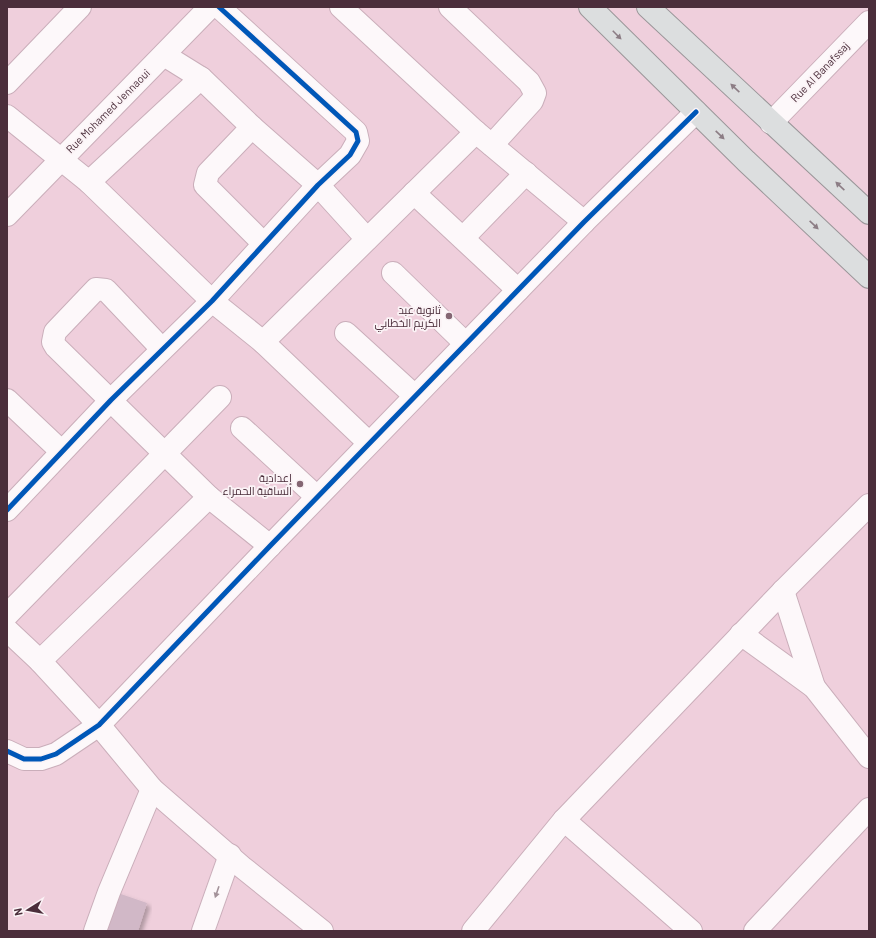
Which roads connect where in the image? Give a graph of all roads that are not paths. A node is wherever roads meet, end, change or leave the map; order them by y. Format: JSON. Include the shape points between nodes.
{"nodes":[{"id":1,"x":80,"y":7,"type":"edge"},
{"id":2,"x":210,"y":7,"type":"edge"},
{"id":3,"x":219,"y":7,"type":"edge"},
{"id":4,"x":341,"y":7,"type":"edge"},
{"id":5,"x":450,"y":7,"type":"edge"},
{"id":6,"x":590,"y":7,"type":"edge"},
{"id":7,"x":648,"y":7,"type":"edge"},
{"id":8,"x":869,"y":22,"type":"edge"},
{"id":9,"x":164,"y":55,"type":"junction"},
{"id":10,"x":201,"y":78,"type":"junction"},
{"id":11,"x":7,"y":83,"type":"edge"},
{"id":12,"x":696,"y":112,"type":"junction"},
{"id":13,"x":7,"y":116,"type":"edge"},
{"id":14,"x":771,"y":123,"type":"junction"},
{"id":15,"x":252,"y":127,"type":"junction"},
{"id":16,"x":484,"y":138,"type":"junction"},
{"id":17,"x":59,"y":160,"type":"junction"},
{"id":18,"x":526,"y":173,"type":"junction"},
{"id":19,"x":89,"y":182,"type":"junction"},
{"id":20,"x":318,"y":185,"type":"junction"},
{"id":21,"x":414,"y":192,"type":"junction"},
{"id":22,"x":869,"y":213,"type":"edge"},
{"id":23,"x":7,"y":215,"type":"edge"},
{"id":24,"x":584,"y":222,"type":"junction"},
{"id":25,"x":463,"y":238,"type":"junction"},
{"id":26,"x":368,"y":239,"type":"junction"},
{"id":27,"x":264,"y":244,"type":"junction"},
{"id":28,"x":392,"y":273,"type":"dead end"},
{"id":29,"x":869,"y":277,"type":"edge"},
{"id":30,"x":518,"y":290,"type":"junction"},
{"id":31,"x":212,"y":300,"type":"junction"},
{"id":32,"x":346,"y":333,"type":"dead end"},
{"id":33,"x":263,"y":342,"type":"junction"},
{"id":34,"x":466,"y":344,"type":"junction"},
{"id":35,"x":162,"y":348,"type":"junction"},
{"id":36,"x":415,"y":396,"type":"junction"},
{"id":37,"x":220,"y":397,"type":"dead end"},
{"id":38,"x":7,"y":400,"type":"edge"},
{"id":39,"x":111,"y":400,"type":"junction"},
{"id":40,"x":242,"y":428,"type":"dead end"},
{"id":41,"x":369,"y":443,"type":"junction"},
{"id":42,"x":61,"y":452,"type":"junction"},
{"id":43,"x":164,"y":453,"type":"junction"},
{"id":44,"x":210,"y":497,"type":"junction"},
{"id":45,"x":317,"y":497,"type":"junction"},
{"id":46,"x":869,"y":505,"type":"edge"},
{"id":47,"x":7,"y":510,"type":"edge"},
{"id":48,"x":270,"y":546,"type":"junction"},
{"id":49,"x":783,"y":591,"type":"junction"},
{"id":50,"x":7,"y":615,"type":"edge"},
{"id":51,"x":7,"y":630,"type":"edge"},
{"id":52,"x":741,"y":634,"type":"junction"},
{"id":53,"x":40,"y":661,"type":"junction"},
{"id":54,"x":814,"y":687,"type":"junction"},
{"id":55,"x":99,"y":725,"type":"junction"},
{"id":56,"x":7,"y":751,"type":"edge"},
{"id":57,"x":869,"y":757,"type":"edge"},
{"id":58,"x":152,"y":789,"type":"junction"},
{"id":59,"x":869,"y":809,"type":"edge"},
{"id":60,"x":564,"y":820,"type":"junction"},
{"id":61,"x":236,"y":861,"type":"junction"},
{"id":62,"x":95,"y":931,"type":"edge"},
{"id":63,"x":203,"y":931,"type":"edge"},
{"id":64,"x":219,"y":931,"type":"edge"},
{"id":65,"x":322,"y":931,"type":"edge"},
{"id":66,"x":472,"y":931,"type":"edge"},
{"id":67,"x":691,"y":931,"type":"edge"},
{"id":68,"x":755,"y":931,"type":"edge"}],
"edges":[{"from":1,"to":11,"type":"street"},
{"from":2,"to":9,"type":"street","name":"Rue Mohamed Jennaoui"},
{"from":3,"to":20,"type":"street","via":[[356,132],[356,147]]},
{"from":4,"to":16,"type":"street"},
{"from":5,"to":16,"type":"street","via":[[529,82],[535,93],[532,102]]},
{"from":6,"to":12,"type":"main road","one_way":true},
{"from":14,"to":7,"type":"main road","one_way":true},
{"from":8,"to":14,"type":"street","name":"Rue Al Banafssaj"},
{"from":9,"to":10,"type":"street"},
{"from":9,"to":17,"type":"street","name":"Rue Mohamed Jennaoui"},
{"from":10,"to":15,"type":"street"},
{"from":10,"to":19,"type":"street"},
{"from":12,"to":24,"type":"street"},
{"from":12,"to":29,"type":"main road","one_way":true},
{"from":13,"to":17,"type":"street"},
{"from":22,"to":14,"type":"main road","one_way":true},
{"from":15,"to":20,"type":"street"},
{"from":15,"to":27,"type":"street","via":[[208,173],[205,185]]},
{"from":16,"to":18,"type":"street"},
{"from":16,"to":21,"type":"street"},
{"from":17,"to":19,"type":"street"},
{"from":17,"to":23,"type":"street","name":"Rue Mohamed Jennaoui"},
{"from":18,"to":24,"type":"street"},
{"from":18,"to":25,"type":"street"},
{"from":19,"to":31,"type":"street"},
{"from":20,"to":26,"type":"street"},
{"from":20,"to":27,"type":"street"},
{"from":21,"to":25,"type":"street"},
{"from":21,"to":26,"type":"street"},
{"from":24,"to":30,"type":"street"},
{"from":25,"to":30,"type":"street"},
{"from":26,"to":33,"type":"street"},
{"from":27,"to":31,"type":"street"},
{"from":28,"to":34,"type":"street"},
{"from":30,"to":34,"type":"street"},
{"from":31,"to":33,"type":"street"},
{"from":31,"to":35,"type":"street"},
{"from":32,"to":36,"type":"street"},
{"from":33,"to":41,"type":"street"},
{"from":34,"to":36,"type":"street"},
{"from":35,"to":39,"type":"street"},
{"from":35,"to":39,"type":"street","via":[[106,290],[96,289],[55,332],[53,342]]},
{"from":36,"to":41,"type":"street"},
{"from":37,"to":43,"type":"street"},
{"from":38,"to":42,"type":"street"},
{"from":39,"to":42,"type":"street"},
{"from":39,"to":43,"type":"street"},
{"from":40,"to":45,"type":"street"},
{"from":41,"to":45,"type":"street"},
{"from":42,"to":47,"type":"street"},
{"from":43,"to":44,"type":"street"},
{"from":43,"to":50,"type":"street"},
{"from":44,"to":48,"type":"street"},
{"from":44,"to":53,"type":"street"},
{"from":45,"to":48,"type":"street"},
{"from":46,"to":49,"type":"street"},
{"from":48,"to":55,"type":"street"},
{"from":49,"to":52,"type":"street"},
{"from":49,"to":54,"type":"street"},
{"from":51,"to":53,"type":"street"},
{"from":52,"to":54,"type":"street"},
{"from":52,"to":60,"type":"street"},
{"from":53,"to":55,"type":"street"},
{"from":54,"to":57,"type":"street"},
{"from":55,"to":56,"type":"street","via":[[56,754],[41,759],[24,760]]},
{"from":55,"to":58,"type":"street"},
{"from":58,"to":61,"type":"street"},
{"from":58,"to":62,"type":"street"},
{"from":59,"to":68,"type":"street"},
{"from":60,"to":66,"type":"street"},
{"from":60,"to":67,"type":"street"},
{"from":61,"to":63,"type":"street","one_way":true},
{"from":61,"to":64,"type":"street"},
{"from":61,"to":65,"type":"street"}]}
